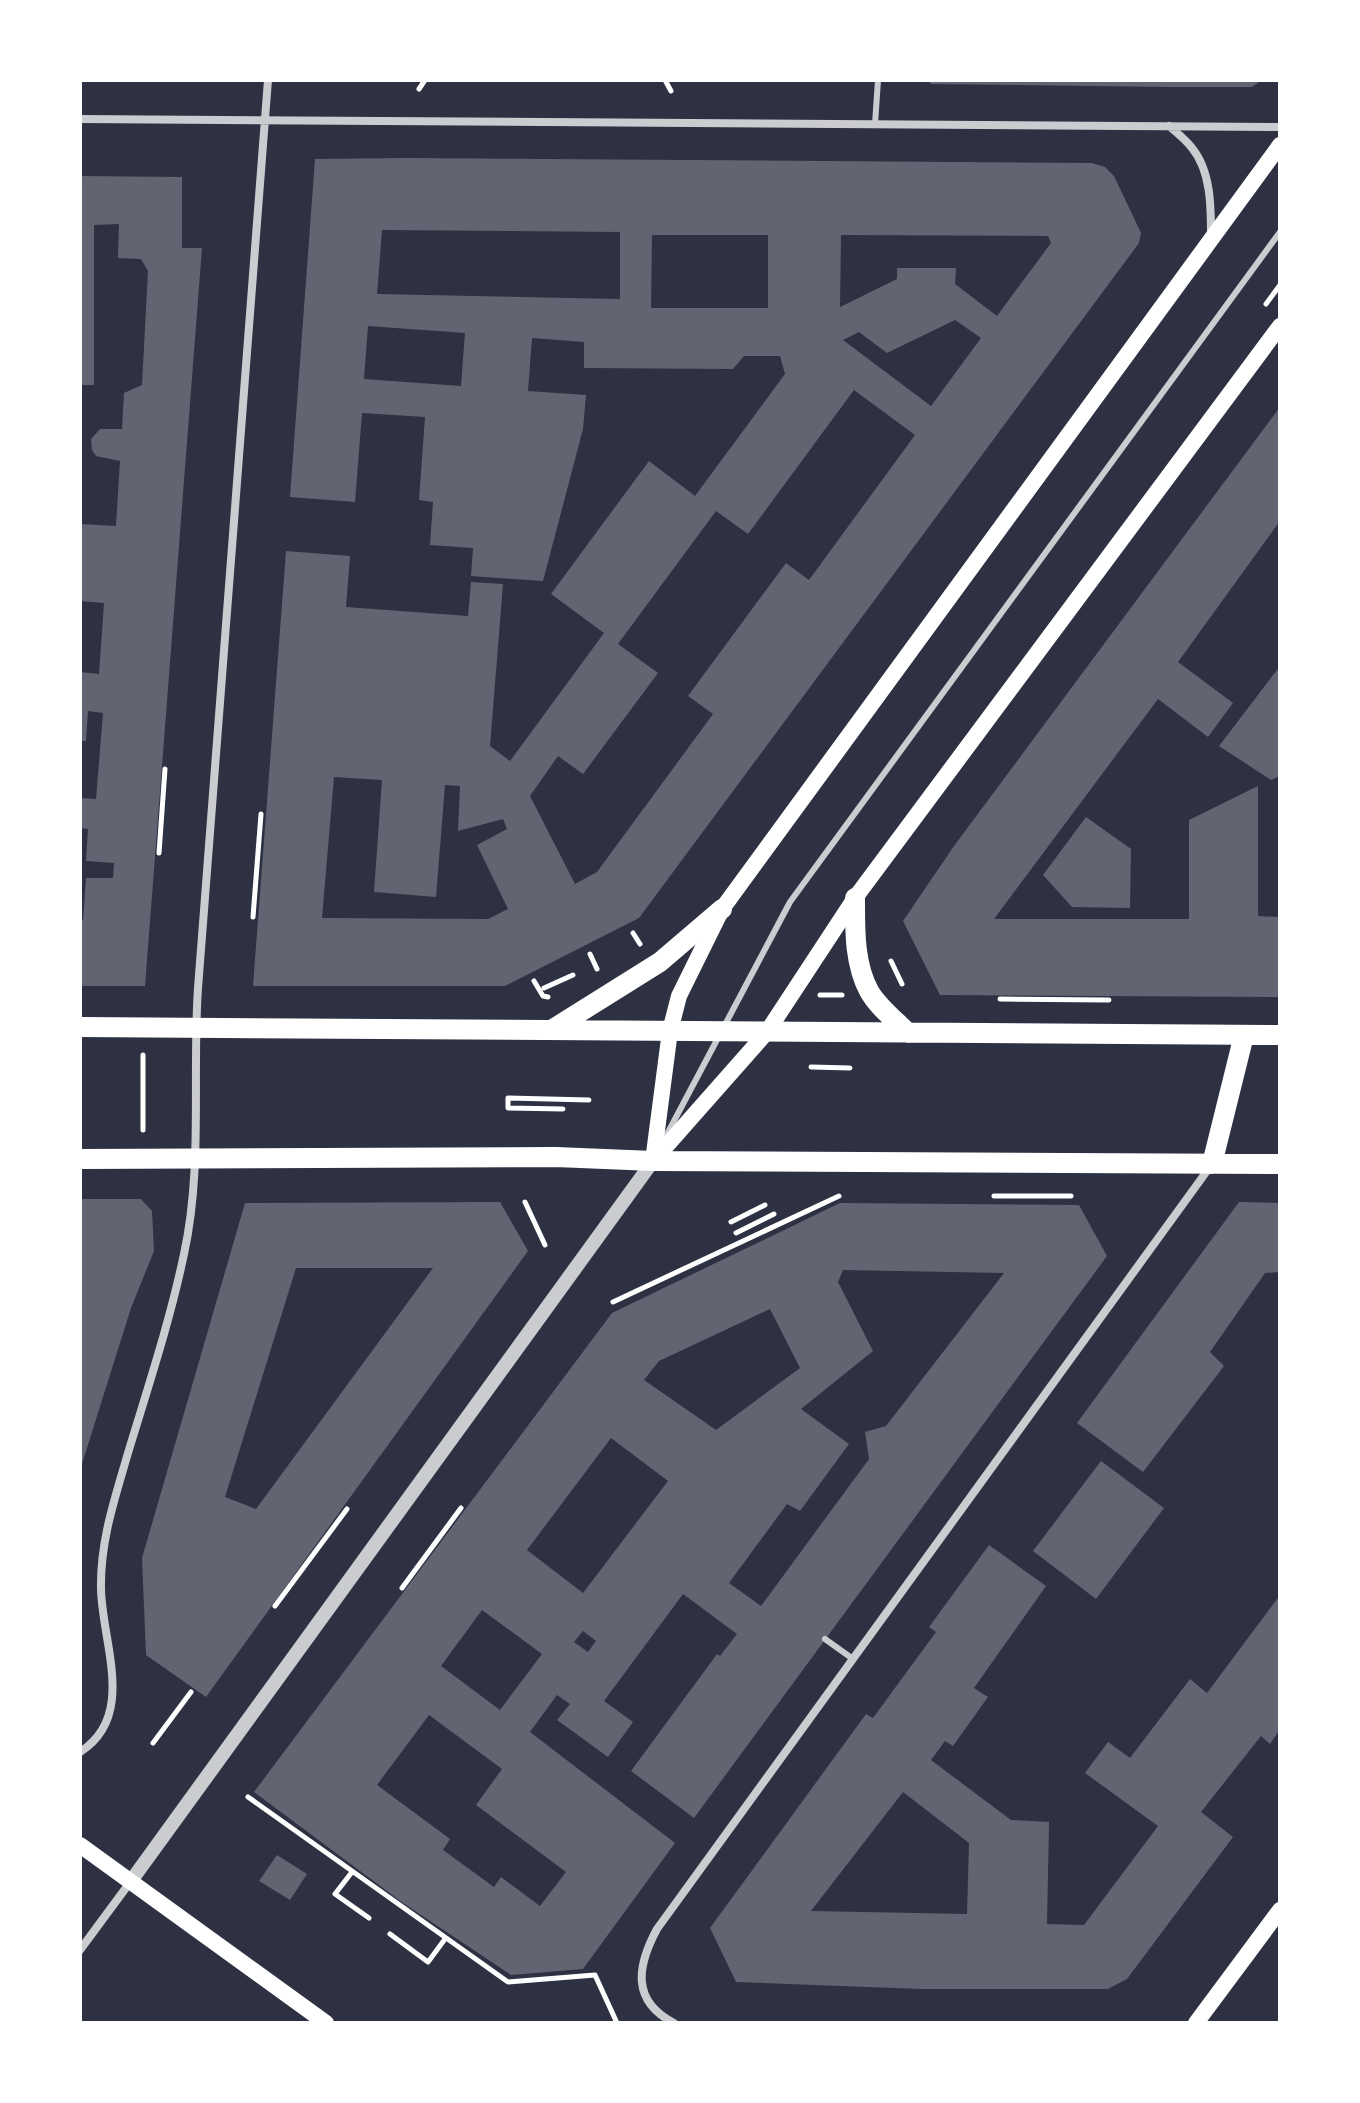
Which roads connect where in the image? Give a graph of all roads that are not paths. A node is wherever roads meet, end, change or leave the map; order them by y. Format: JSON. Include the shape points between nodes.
{"nodes":[{"id":1,"x":268,"y":80,"type":"edge"},
{"id":2,"x":878,"y":80,"type":"edge"},
{"id":3,"x":80,"y":119,"type":"edge"},
{"id":4,"x":265,"y":119,"type":"junction"},
{"id":5,"x":875,"y":124,"type":"junction"},
{"id":6,"x":1168,"y":126,"type":"junction"},
{"id":7,"x":1280,"y":127,"type":"edge"},
{"id":8,"x":1280,"y":145,"type":"edge"},
{"id":9,"x":1280,"y":232,"type":"edge"},
{"id":10,"x":1211,"y":240,"type":"junction"},
{"id":11,"x":1280,"y":326,"type":"edge"},
{"id":12,"x":855,"y":898,"type":"junction"},
{"id":13,"x":722,"y":909,"type":"junction"},
{"id":14,"x":80,"y":1027,"type":"edge"},
{"id":15,"x":195,"y":1028,"type":"junction"},
{"id":16,"x":551,"y":1030,"type":"junction"},
{"id":17,"x":670,"y":1031,"type":"junction"},
{"id":18,"x":720,"y":1031,"type":"junction"},
{"id":19,"x":767,"y":1032,"type":"junction"},
{"id":20,"x":908,"y":1033,"type":"junction"},
{"id":21,"x":1244,"y":1035,"type":"junction"},
{"id":22,"x":1280,"y":1035,"type":"edge"},
{"id":23,"x":80,"y":1159,"type":"edge"},
{"id":24,"x":196,"y":1159,"type":"junction"},
{"id":25,"x":653,"y":1161,"type":"junction"},
{"id":26,"x":1212,"y":1164,"type":"junction"},
{"id":27,"x":1280,"y":1164,"type":"edge"},
{"id":28,"x":825,"y":1639,"type":"dead end"},
{"id":29,"x":853,"y":1659,"type":"junction"},
{"id":30,"x":80,"y":1752,"type":"edge"},
{"id":31,"x":80,"y":1845,"type":"edge"},
{"id":32,"x":131,"y":1881,"type":"junction"},
{"id":33,"x":1280,"y":1910,"type":"edge"},
{"id":34,"x":80,"y":1950,"type":"edge"},
{"id":35,"x":326,"y":2023,"type":"edge"},
{"id":36,"x":674,"y":2023,"type":"edge"},
{"id":37,"x":1196,"y":2023,"type":"edge"}],
"edges":[{"from":1,"to":4,"type":"street"},
{"from":2,"to":5,"type":"lane"},
{"from":3,"to":4,"type":"street"},
{"from":4,"to":5,"type":"street"},
{"from":4,"to":15,"type":"street"},
{"from":5,"to":6,"type":"street"},
{"from":6,"to":7,"type":"street"},
{"from":6,"to":10,"type":"street","via":[[1194,150],[1203,168],[1211,202]]},
{"from":8,"to":10,"type":"main road"},
{"from":9,"to":18,"type":"lane","via":[[790,902]]},
{"from":10,"to":13,"type":"main road"},
{"from":11,"to":12,"type":"main road"},
{"from":12,"to":19,"type":"main road"},
{"from":12,"to":20,"type":"main road","via":[[859,968],[870,993]]},
{"from":13,"to":16,"type":"main road","via":[[660,962]]},
{"from":13,"to":17,"type":"main road","via":[[679,996]]},
{"from":14,"to":15,"type":"main road"},
{"from":15,"to":16,"type":"main road"},
{"from":15,"to":24,"type":"street"},
{"from":16,"to":17,"type":"main road"},
{"from":17,"to":18,"type":"main road"},
{"from":17,"to":25,"type":"main road"},
{"from":18,"to":19,"type":"main road"},
{"from":18,"to":25,"type":"lane"},
{"from":19,"to":20,"type":"main road"},
{"from":19,"to":25,"type":"main road"},
{"from":20,"to":21,"type":"main road"},
{"from":21,"to":22,"type":"main road"},
{"from":21,"to":26,"type":"main road"},
{"from":23,"to":24,"type":"main road"},
{"from":24,"to":25,"type":"main road"},
{"from":24,"to":30,"type":"street","via":[[179,1279],[103,1541],[101,1590],[111,1714]]},
{"from":25,"to":26,"type":"main road"},
{"from":25,"to":32,"type":"street"},
{"from":26,"to":27,"type":"main road"},
{"from":26,"to":29,"type":"street"},
{"from":28,"to":29,"type":"lane"},
{"from":29,"to":36,"type":"street","via":[[649,1944],[642,1967],[644,1996]]},
{"from":31,"to":32,"type":"main road"},
{"from":32,"to":34,"type":"street"},
{"from":32,"to":35,"type":"main road"},
{"from":33,"to":37,"type":"main road"}]}
